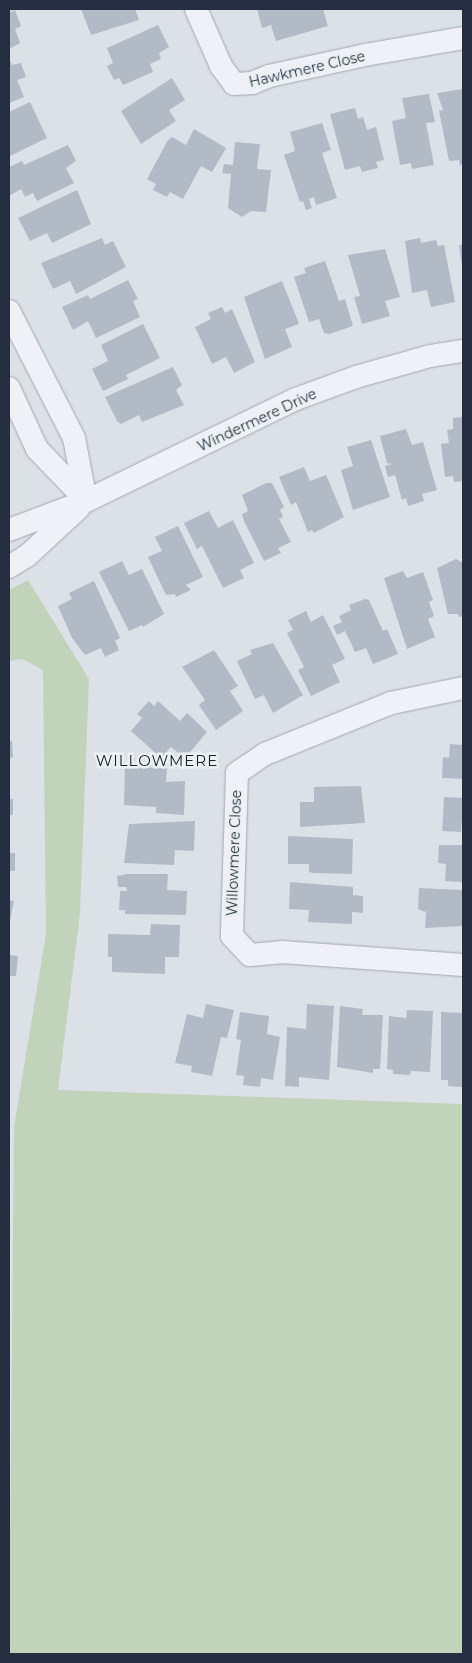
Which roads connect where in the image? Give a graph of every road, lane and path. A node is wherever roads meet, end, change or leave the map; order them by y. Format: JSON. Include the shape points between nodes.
{"nodes":[{"id":1,"x":196,"y":9,"type":"edge"},
{"id":2,"x":463,"y":38,"type":"edge"},
{"id":3,"x":9,"y":311,"type":"edge"},
{"id":4,"x":463,"y":351,"type":"edge"},
{"id":5,"x":9,"y":388,"type":"edge"},
{"id":6,"x":86,"y":501,"type":"junction"},
{"id":7,"x":9,"y":530,"type":"edge"},
{"id":8,"x":9,"y":566,"type":"edge"},
{"id":9,"x":463,"y":688,"type":"edge"},
{"id":10,"x":463,"y":965,"type":"edge"}],
"edges":[{"from":1,"to":2,"type":"street","name":"Hawkmere Close","via":[[221,66],[234,84],[252,83],[269,76],[365,55]]},
{"from":3,"to":6,"type":"street","via":[[74,438]]},
{"from":4,"to":6,"type":"street","name":"Windermere Drive","via":[[430,356],[356,377],[296,399]]},
{"from":5,"to":6,"type":"street","via":[[37,449]]},
{"from":6,"to":7,"type":"street","name":"Windermere Drive"},
{"from":6,"to":8,"type":"street","name":"Windermere Drive","via":[[28,555]]},
{"from":9,"to":10,"type":"street","name":"Willowmere Close","via":[[391,703],[265,754],[237,773],[232,936],[250,955],[282,952]]}]}
